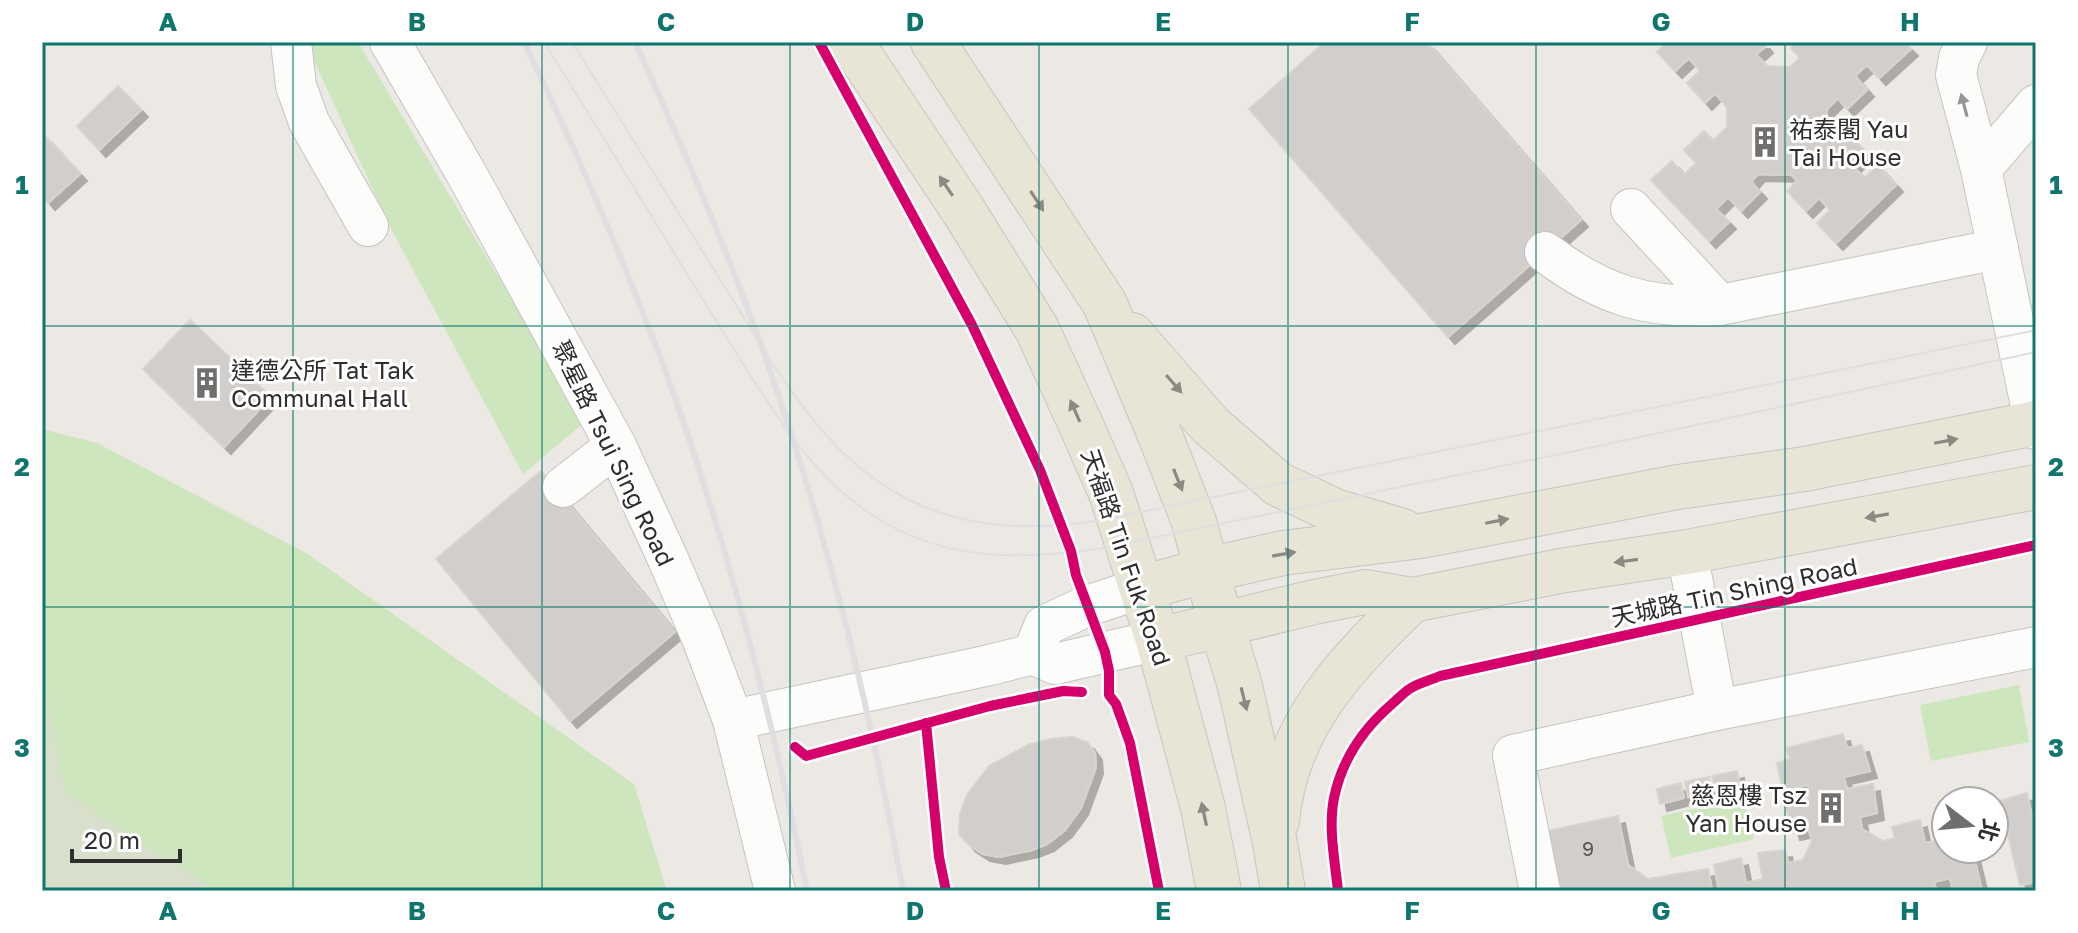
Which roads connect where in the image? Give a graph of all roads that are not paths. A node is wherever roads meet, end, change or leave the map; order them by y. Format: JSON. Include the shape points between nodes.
{"nodes":[{"id":1,"x":291,"y":42,"type":"edge"},
{"id":2,"x":390,"y":42,"type":"edge"},
{"id":3,"x":851,"y":42,"type":"edge"},
{"id":4,"x":933,"y":42,"type":"edge"},
{"id":5,"x":1967,"y":42,"type":"edge"},
{"id":6,"x":2036,"y":105,"type":"edge"},
{"id":7,"x":1981,"y":169,"type":"junction"},
{"id":8,"x":1631,"y":209,"type":"dead end"},
{"id":9,"x":368,"y":226,"type":"dead end"},
{"id":10,"x":1998,"y":249,"type":"junction"},
{"id":11,"x":1545,"y":252,"type":"dead end"},
{"id":12,"x":1105,"y":304,"type":"junction"},
{"id":13,"x":1720,"y":305,"type":"junction"},
{"id":14,"x":2034,"y":418,"type":"edge"},
{"id":15,"x":616,"y":446,"type":"junction"},
{"id":16,"x":563,"y":487,"type":"dead end"},
{"id":17,"x":2036,"y":487,"type":"edge"},
{"id":18,"x":1421,"y":536,"type":"junction"},
{"id":19,"x":1687,"y":552,"type":"junction"},
{"id":20,"x":1207,"y":570,"type":"junction"},
{"id":21,"x":1142,"y":588,"type":"junction"},
{"id":22,"x":1412,"y":600,"type":"junction"},
{"id":23,"x":1221,"y":624,"type":"junction"},
{"id":24,"x":1158,"y":640,"type":"junction"},
{"id":25,"x":2036,"y":647,"type":"edge"},
{"id":26,"x":1033,"y":654,"type":"junction"},
{"id":27,"x":1717,"y":710,"type":"junction"},
{"id":28,"x":733,"y":720,"type":"junction"},
{"id":29,"x":1275,"y":843,"type":"junction"},
{"id":30,"x":775,"y":891,"type":"edge"},
{"id":31,"x":1219,"y":891,"type":"edge"},
{"id":32,"x":1283,"y":891,"type":"edge"},
{"id":33,"x":1540,"y":891,"type":"edge"}],
"edges":[{"from":1,"to":9,"type":"street","via":[[296,86],[309,122]]},
{"from":2,"to":15,"type":"street","name":"聚星路 Tsui Sing Road"},
{"from":21,"to":3,"type":"main road","name":"天福路 Tin Fuk Road","one_way":true,"via":[[1111,493],[1037,329]]},
{"from":4,"to":12,"type":"main road","one_way":true},
{"from":7,"to":5,"type":"street","one_way":true,"via":[[1956,75]]},
{"from":6,"to":7,"type":"street"},
{"from":7,"to":10,"type":"street"},
{"from":8,"to":13,"type":"street"},
{"from":10,"to":13,"type":"street"},
{"from":10,"to":14,"type":"street"},
{"from":11,"to":13,"type":"street","via":[[1619,295],[1671,306]]},
{"from":12,"to":18,"type":"main road","one_way":true,"via":[[1210,425],[1278,484],[1335,511]]},
{"from":12,"to":20,"type":"main road","one_way":true,"via":[[1189,507]]},
{"from":18,"to":14,"type":"main road","one_way":true,"via":[[1678,487],[1805,469]]},
{"from":15,"to":16,"type":"street"},
{"from":15,"to":28,"type":"street","name":"聚星路 Tsui Sing Road"},
{"from":17,"to":19,"type":"main road","name":"天城路 Tin Shing Road","one_way":true},
{"from":20,"to":18,"type":"main road","one_way":true,"via":[[1283,553]]},
{"from":19,"to":22,"type":"main road","name":"天城路 Tin Shing Road","one_way":true},
{"from":19,"to":27,"type":"street"},
{"from":20,"to":21,"type":"main road"},
{"from":20,"to":23,"type":"main road"},
{"from":21,"to":24,"type":"main road","name":"天福路 Tin Fuk Road"},
{"from":21,"to":26,"type":"street","via":[[1044,626]]},
{"from":22,"to":23,"type":"main road","name":"天城路 Tin Shing Road","via":[[1365,592]]},
{"from":22,"to":29,"type":"main road","via":[[1337,677],[1308,721],[1288,765]]},
{"from":23,"to":24,"type":"main road","name":"天城路 Tin Shing Road"},
{"from":23,"to":29,"type":"main road","one_way":true},
{"from":24,"to":26,"type":"street","via":[[1055,664]]},
{"from":31,"to":24,"type":"main road","name":"天福路 Tin Fuk Road","one_way":true,"via":[[1203,808]]},
{"from":25,"to":27,"type":"street"},
{"from":26,"to":28,"type":"street"},
{"from":27,"to":33,"type":"street","via":[[1513,755]]},
{"from":28,"to":30,"type":"street","name":"聚星路 Tsui Sing Road"},
{"from":29,"to":32,"type":"main road"}]}
